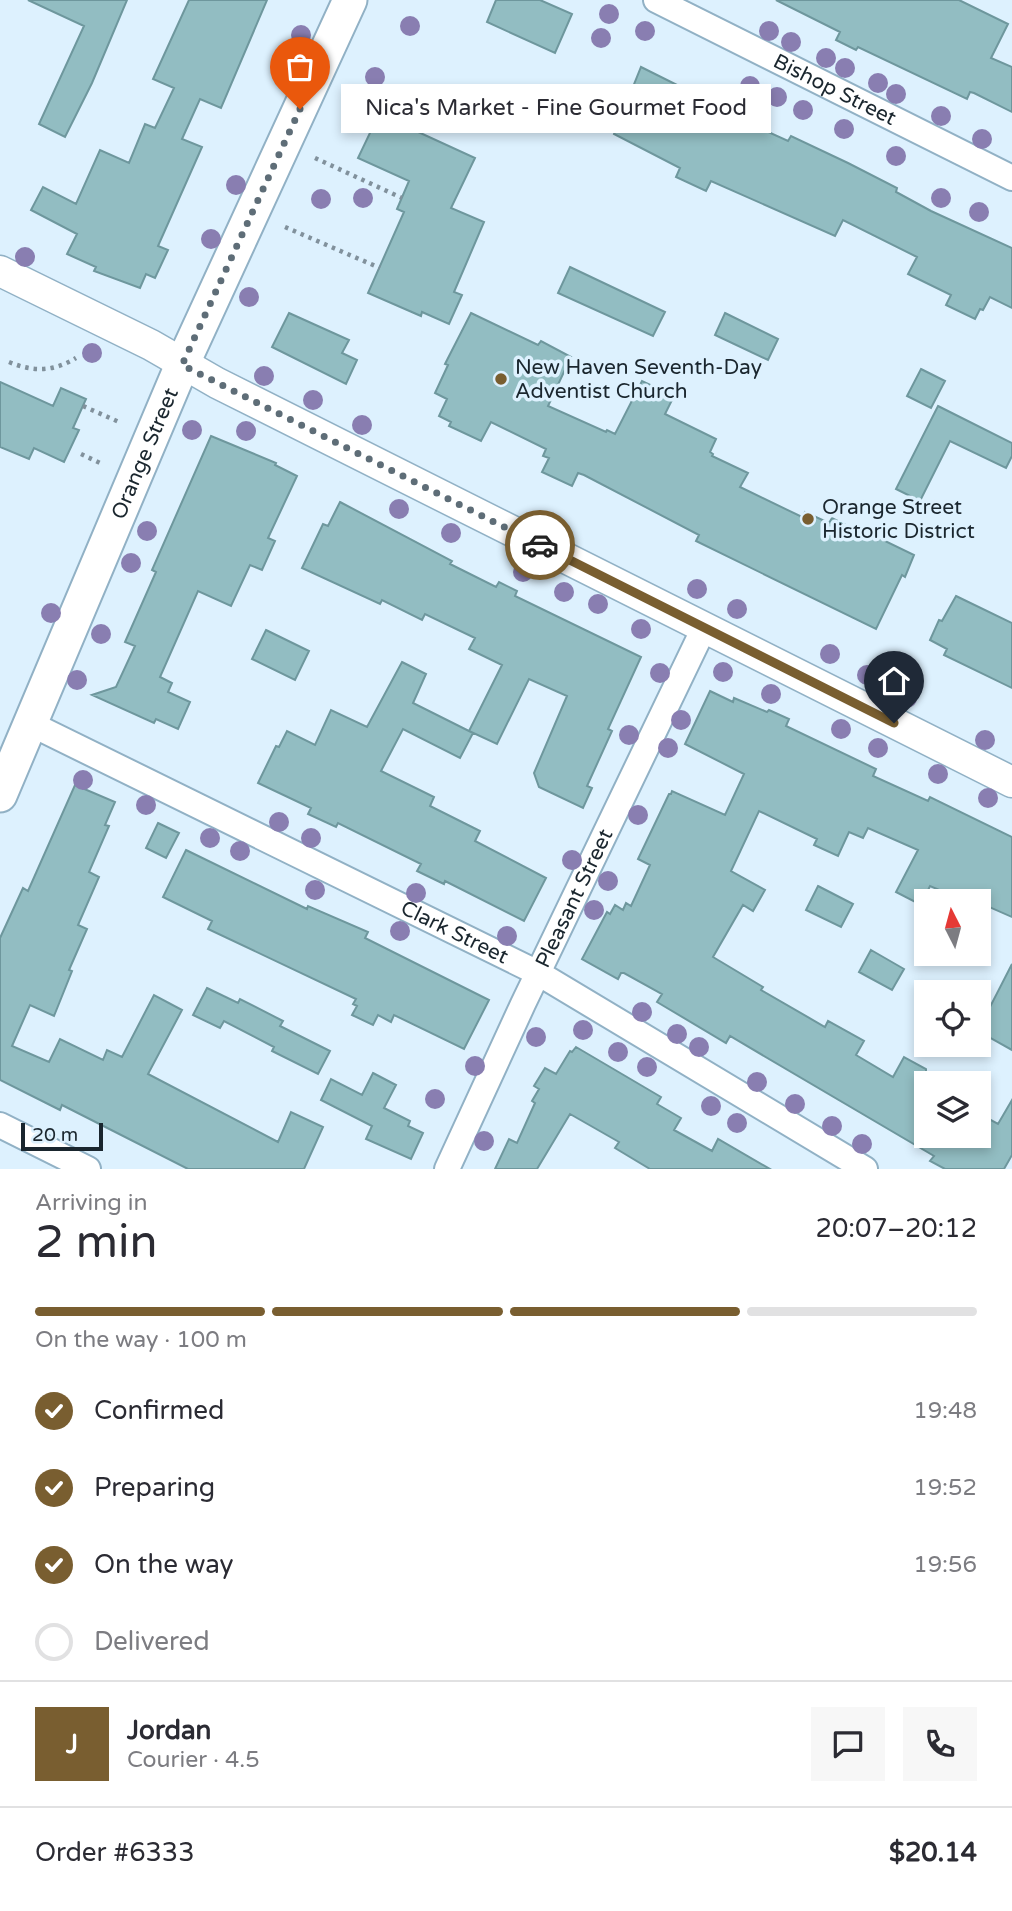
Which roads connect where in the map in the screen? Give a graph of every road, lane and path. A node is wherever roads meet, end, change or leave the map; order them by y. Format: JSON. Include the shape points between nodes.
{"nodes":[{"id":1,"x":350,"y":0,"type":"edge"},
{"id":2,"x":656,"y":0,"type":"edge"},
{"id":3,"x":315,"y":158,"type":"dead end"},
{"id":4,"x":1012,"y":178,"type":"edge"},
{"id":5,"x":402,"y":198,"type":"dead end"},
{"id":6,"x":285,"y":227,"type":"dead end"},
{"id":7,"x":380,"y":268,"type":"dead end"},
{"id":8,"x":0,"y":271,"type":"edge"},
{"id":9,"x":76,"y":358,"type":"dead end"},
{"id":10,"x":9,"y":362,"type":"dead end"},
{"id":11,"x":182,"y":365,"type":"junction"},
{"id":12,"x":83,"y":406,"type":"dead end"},
{"id":13,"x":118,"y":422,"type":"dead end"},
{"id":14,"x":81,"y":454,"type":"dead end"},
{"id":15,"x":100,"y":463,"type":"dead end"},
{"id":16,"x":704,"y":628,"type":"junction"},
{"id":17,"x":31,"y":724,"type":"junction"},
{"id":18,"x":1012,"y":782,"type":"edge"},
{"id":19,"x":0,"y":794,"type":"edge"},
{"id":20,"x":538,"y":974,"type":"junction"},
{"id":21,"x":0,"y":1125,"type":"edge"},
{"id":22,"x":88,"y":1169,"type":"edge"},
{"id":23,"x":447,"y":1169,"type":"edge"},
{"id":24,"x":864,"y":1169,"type":"edge"}],
"edges":[{"from":1,"to":11,"type":"main road","name":"Orange Street"},
{"from":2,"to":4,"type":"street","name":"Bishop Street"},
{"from":3,"to":5,"type":"path"},
{"from":6,"to":7,"type":"path"},
{"from":8,"to":11,"type":"street","via":[[151,345]]},
{"from":9,"to":10,"type":"path","via":[[50,369],[31,370]]},
{"from":11,"to":16,"type":"street"},
{"from":11,"to":17,"type":"main road","name":"Orange Street"},
{"from":12,"to":13,"type":"path"},
{"from":14,"to":15,"type":"path"},
{"from":16,"to":18,"type":"street"},
{"from":16,"to":20,"type":"street","name":"Pleasant Street"},
{"from":17,"to":19,"type":"main road","name":"Orange Street"},
{"from":17,"to":20,"type":"street","name":"Clark Street"},
{"from":20,"to":23,"type":"street","name":"Pleasant Street"},
{"from":20,"to":24,"type":"street","name":"Clark Street"},
{"from":21,"to":22,"type":"street"}]}
